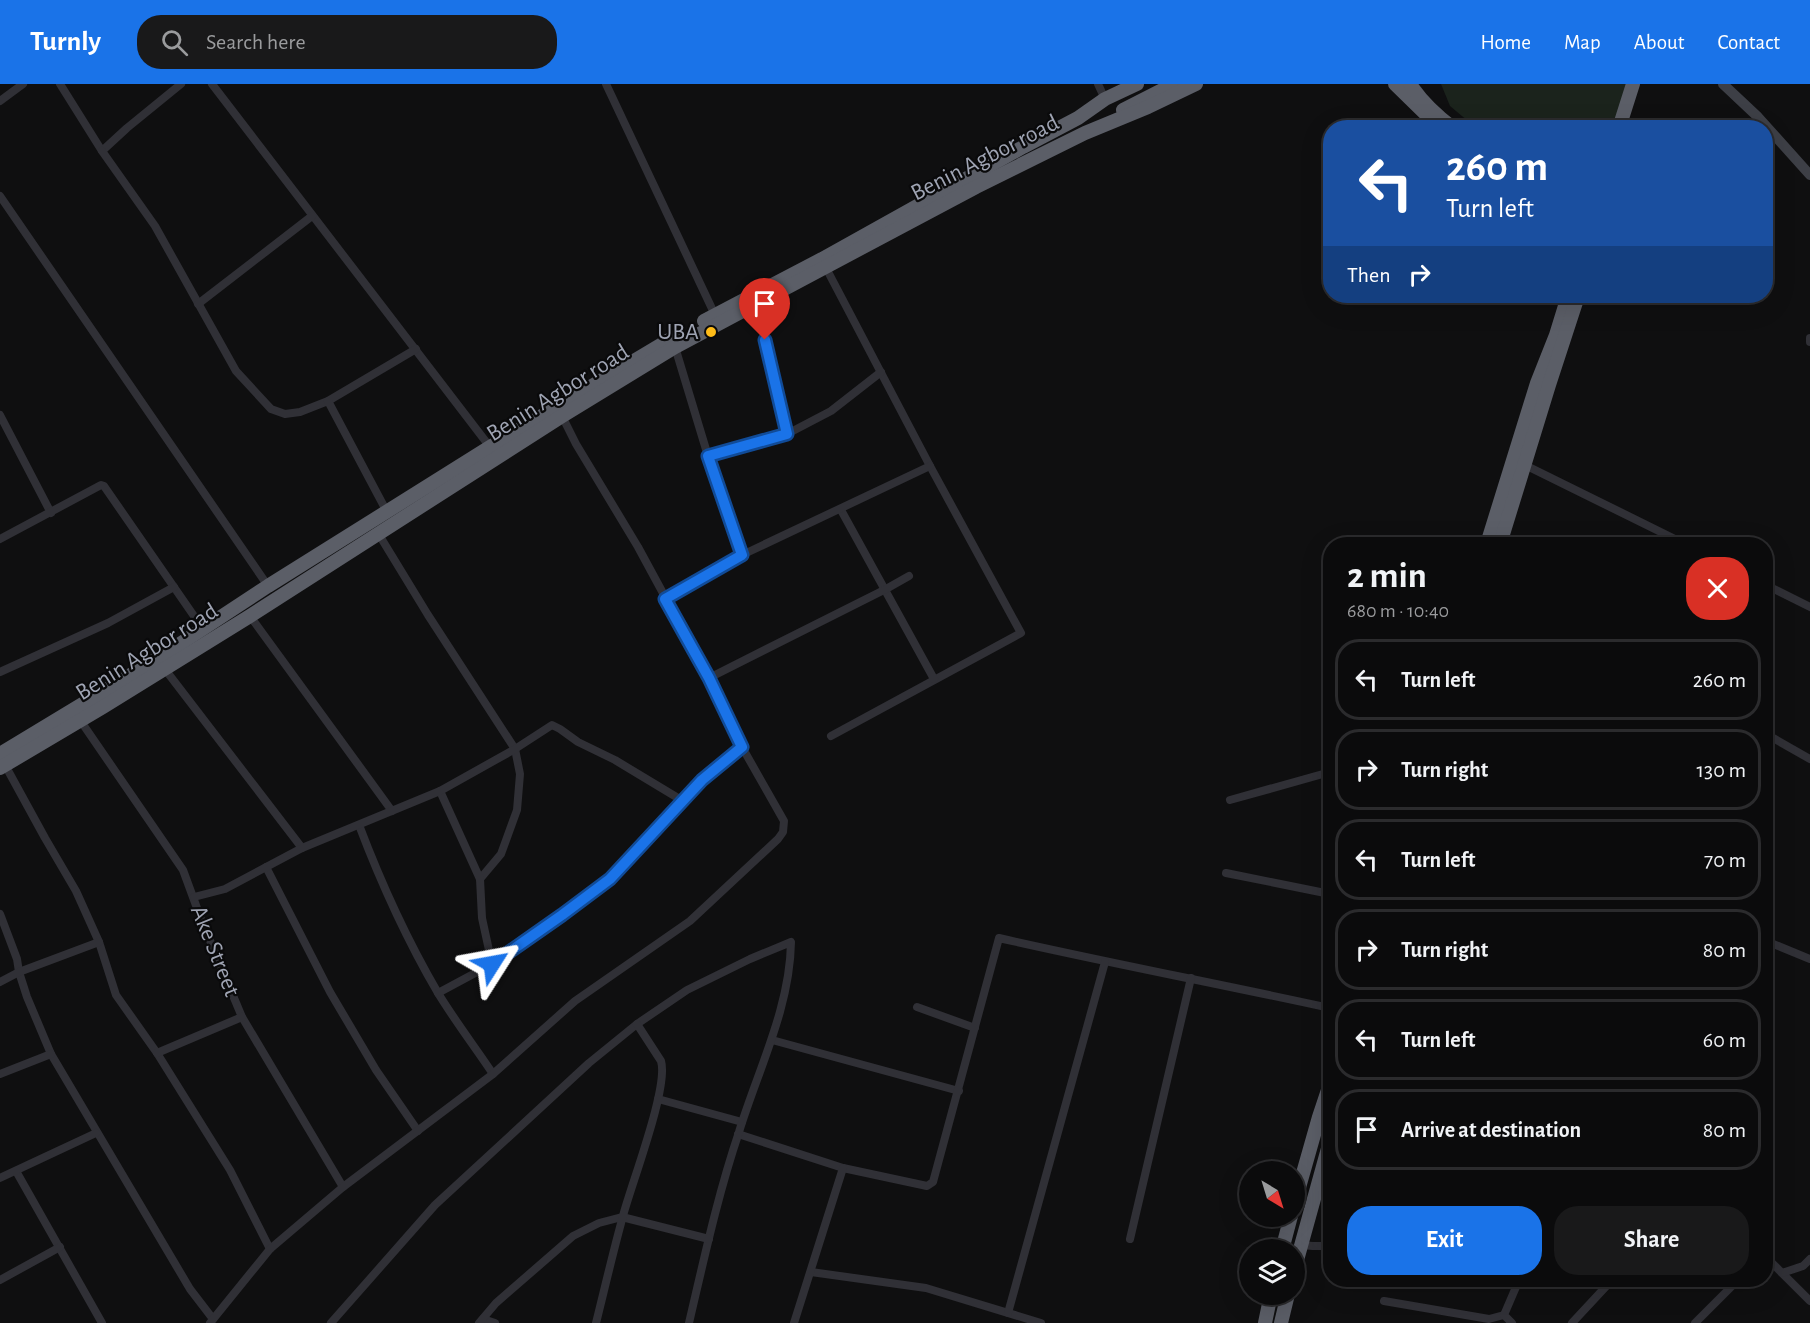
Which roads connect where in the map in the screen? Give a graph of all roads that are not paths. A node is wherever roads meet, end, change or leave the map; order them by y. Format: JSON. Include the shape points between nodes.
{"nodes":[{"id":1,"x":23,"y":84,"type":"edge"},
{"id":2,"x":60,"y":84,"type":"edge"},
{"id":3,"x":181,"y":84,"type":"edge"},
{"id":4,"x":212,"y":84,"type":"edge"},
{"id":5,"x":606,"y":84,"type":"edge"},
{"id":6,"x":1098,"y":84,"type":"edge"},
{"id":7,"x":1137,"y":84,"type":"edge"},
{"id":8,"x":1154,"y":84,"type":"edge"},
{"id":9,"x":1174,"y":84,"type":"edge"},
{"id":10,"x":1196,"y":84,"type":"edge"},
{"id":11,"x":1395,"y":84,"type":"edge"},
{"id":12,"x":1410,"y":84,"type":"edge"},
{"id":13,"x":1633,"y":84,"type":"edge"},
{"id":14,"x":1640,"y":84,"type":"edge"},
{"id":15,"x":1723,"y":84,"type":"edge"},
{"id":16,"x":1105,"y":99,"type":"junction"},
{"id":17,"x":0,"y":101,"type":"edge"},
{"id":18,"x":1077,"y":118,"type":"junction"},
{"id":19,"x":1432,"y":120,"type":"edge"},
{"id":20,"x":1444,"y":120,"type":"edge"},
{"id":21,"x":1622,"y":120,"type":"edge"},
{"id":22,"x":1629,"y":120,"type":"edge"},
{"id":23,"x":1761,"y":120,"type":"edge"},
{"id":24,"x":1085,"y":133,"type":"junction"},
{"id":25,"x":1773,"y":134,"type":"edge"},
{"id":26,"x":102,"y":151,"type":"junction"},
{"id":27,"x":1810,"y":175,"type":"edge"},
{"id":28,"x":0,"y":196,"type":"edge"},
{"id":29,"x":4,"y":209,"type":"edge"},
{"id":30,"x":312,"y":216,"type":"junction"},
{"id":31,"x":824,"y":263,"type":"junction"},
{"id":32,"x":1566,"y":303,"type":"edge"},
{"id":33,"x":1575,"y":303,"type":"edge"},
{"id":34,"x":198,"y":304,"type":"junction"},
{"id":35,"x":750,"y":307,"type":"junction"},
{"id":36,"x":715,"y":315,"type":"junction"},
{"id":37,"x":675,"y":347,"type":"junction"},
{"id":38,"x":416,"y":349,"type":"junction"},
{"id":39,"x":881,"y":372,"type":"junction"},
{"id":40,"x":1543,"y":384,"type":"junction"},
{"id":41,"x":328,"y":401,"type":"junction"},
{"id":42,"x":0,"y":415,"type":"edge"},
{"id":43,"x":562,"y":416,"type":"junction"},
{"id":44,"x":787,"y":434,"type":"junction"},
{"id":45,"x":490,"y":447,"type":"junction"},
{"id":46,"x":708,"y":456,"type":"junction"},
{"id":47,"x":1525,"y":465,"type":"junction"},
{"id":48,"x":930,"y":466,"type":"junction"},
{"id":49,"x":841,"y":510,"type":"junction"},
{"id":50,"x":387,"y":512,"type":"junction"},
{"id":51,"x":51,"y":513,"type":"junction"},
{"id":52,"x":378,"y":533,"type":"junction"},
{"id":53,"x":1489,"y":537,"type":"edge"},
{"id":54,"x":1502,"y":537,"type":"edge"},
{"id":55,"x":1671,"y":537,"type":"edge"},
{"id":56,"x":0,"y":539,"type":"edge"},
{"id":57,"x":742,"y":555,"type":"junction"},
{"id":58,"x":909,"y":576,"type":"dead end"},
{"id":59,"x":268,"y":586,"type":"junction"},
{"id":60,"x":174,"y":587,"type":"junction"},
{"id":61,"x":886,"y":589,"type":"junction"},
{"id":62,"x":1773,"y":589,"type":"edge"},
{"id":63,"x":665,"y":599,"type":"junction"},
{"id":64,"x":1810,"y":607,"type":"edge"},
{"id":65,"x":250,"y":616,"type":"junction"},
{"id":66,"x":203,"y":629,"type":"junction"},
{"id":67,"x":164,"y":668,"type":"junction"},
{"id":68,"x":0,"y":672,"type":"edge"},
{"id":69,"x":709,"y":678,"type":"junction"},
{"id":70,"x":934,"y":679,"type":"junction"},
{"id":71,"x":80,"y":720,"type":"junction"},
{"id":72,"x":831,"y":736,"type":"dead end"},
{"id":73,"x":1773,"y":738,"type":"edge"},
{"id":74,"x":742,"y":747,"type":"junction"},
{"id":75,"x":515,"y":749,"type":"junction"},
{"id":76,"x":1810,"y":759,"type":"edge"},
{"id":77,"x":2,"y":762,"type":"edge"},
{"id":78,"x":1323,"y":774,"type":"edge"},
{"id":79,"x":440,"y":791,"type":"junction"},
{"id":80,"x":1230,"y":800,"type":"dead end"},
{"id":81,"x":683,"y":801,"type":"junction"},
{"id":82,"x":392,"y":811,"type":"junction"},
{"id":83,"x":359,"y":825,"type":"junction"},
{"id":84,"x":302,"y":848,"type":"junction"},
{"id":85,"x":266,"y":867,"type":"junction"},
{"id":86,"x":1226,"y":873,"type":"dead end"},
{"id":87,"x":480,"y":879,"type":"junction"},
{"id":88,"x":1323,"y":893,"type":"edge"},
{"id":89,"x":194,"y":897,"type":"junction"},
{"id":90,"x":0,"y":914,"type":"edge"},
{"id":91,"x":99,"y":942,"type":"junction"},
{"id":92,"x":1773,"y":944,"type":"edge"},
{"id":93,"x":1809,"y":957,"type":"edge"},
{"id":94,"x":1105,"y":962,"type":"junction"},
{"id":95,"x":492,"y":964,"type":"junction"},
{"id":96,"x":19,"y":972,"type":"junction"},
{"id":97,"x":1191,"y":978,"type":"junction"},
{"id":98,"x":0,"y":982,"type":"edge"},
{"id":99,"x":438,"y":993,"type":"junction"},
{"id":100,"x":1323,"y":1006,"type":"edge"},
{"id":101,"x":917,"y":1007,"type":"dead end"},
{"id":102,"x":242,"y":1017,"type":"junction"},
{"id":103,"x":637,"y":1024,"type":"junction"},
{"id":104,"x":975,"y":1028,"type":"junction"},
{"id":105,"x":772,"y":1040,"type":"junction"},
{"id":106,"x":157,"y":1053,"type":"junction"},
{"id":107,"x":51,"y":1054,"type":"junction"},
{"id":108,"x":0,"y":1074,"type":"edge"},
{"id":109,"x":493,"y":1074,"type":"junction"},
{"id":110,"x":959,"y":1091,"type":"junction"},
{"id":111,"x":658,"y":1099,"type":"junction"},
{"id":112,"x":1323,"y":1105,"type":"edge"},
{"id":113,"x":742,"y":1122,"type":"junction"},
{"id":114,"x":418,"y":1131,"type":"junction"},
{"id":115,"x":96,"y":1133,"type":"junction"},
{"id":116,"x":738,"y":1134,"type":"junction"},
{"id":117,"x":1305,"y":1166,"type":"edge"},
{"id":118,"x":1323,"y":1166,"type":"edge"},
{"id":119,"x":843,"y":1168,"type":"junction"},
{"id":120,"x":16,"y":1171,"type":"junction"},
{"id":121,"x":0,"y":1178,"type":"edge"},
{"id":122,"x":343,"y":1187,"type":"junction"},
{"id":123,"x":622,"y":1217,"type":"junction"},
{"id":124,"x":709,"y":1239,"type":"junction"},
{"id":125,"x":1130,"y":1239,"type":"dead end"},
{"id":126,"x":1303,"y":1239,"type":"edge"},
{"id":127,"x":1305,"y":1245,"type":"edge"},
{"id":128,"x":1323,"y":1246,"type":"edge"},
{"id":129,"x":60,"y":1247,"type":"junction"},
{"id":130,"x":270,"y":1249,"type":"junction"},
{"id":131,"x":1810,"y":1259,"type":"edge"},
{"id":132,"x":1773,"y":1264,"type":"edge"},
{"id":133,"x":811,"y":1272,"type":"junction"},
{"id":134,"x":1782,"y":1273,"type":"junction"},
{"id":135,"x":0,"y":1280,"type":"edge"},
{"id":136,"x":1516,"y":1287,"type":"edge"},
{"id":137,"x":1605,"y":1287,"type":"edge"},
{"id":138,"x":1731,"y":1287,"type":"edge"},
{"id":139,"x":1384,"y":1301,"type":"dead end"},
{"id":140,"x":1810,"y":1301,"type":"edge"},
{"id":141,"x":1268,"y":1305,"type":"edge"},
{"id":142,"x":1285,"y":1305,"type":"edge"},
{"id":143,"x":1008,"y":1314,"type":"junction"},
{"id":144,"x":1504,"y":1315,"type":"junction"},
{"id":145,"x":211,"y":1321,"type":"edge"},
{"id":146,"x":481,"y":1321,"type":"edge"},
{"id":147,"x":102,"y":1323,"type":"edge"},
{"id":148,"x":331,"y":1323,"type":"edge"},
{"id":149,"x":493,"y":1323,"type":"edge"},
{"id":150,"x":596,"y":1323,"type":"edge"},
{"id":151,"x":690,"y":1323,"type":"edge"},
{"id":152,"x":794,"y":1323,"type":"edge"},
{"id":153,"x":1041,"y":1323,"type":"edge"},
{"id":154,"x":1264,"y":1323,"type":"edge"},
{"id":155,"x":1281,"y":1323,"type":"edge"},
{"id":156,"x":1512,"y":1323,"type":"edge"},
{"id":157,"x":1572,"y":1323,"type":"edge"},
{"id":158,"x":1695,"y":1323,"type":"edge"}],
"edges":[{"from":1,"to":17,"type":"street"},
{"from":2,"to":26,"type":"street"},
{"from":3,"to":26,"type":"street"},
{"from":4,"to":30,"type":"street"},
{"from":5,"to":36,"type":"street"},
{"from":6,"to":16,"type":"street"},
{"from":7,"to":16,"type":"highway","name":"Benin Agbor road"},
{"from":8,"to":18,"type":"highway"},
{"from":9,"to":24,"type":"highway"},
{"from":10,"to":24,"type":"highway","name":"Benin Agbor road"},
{"from":11,"to":19,"type":"highway"},
{"from":12,"to":20,"type":"highway"},
{"from":13,"to":21,"type":"highway"},
{"from":14,"to":22,"type":"highway"},
{"from":15,"to":23,"type":"street"},
{"from":16,"to":18,"type":"highway","name":"Benin Agbor road"},
{"from":18,"to":31,"type":"highway","name":"Benin Agbor road"},
{"from":24,"to":31,"type":"highway","name":"Benin Agbor road"},
{"from":25,"to":27,"type":"street"},
{"from":26,"to":34,"type":"street","via":[[155,226]]},
{"from":28,"to":29,"type":"street"},
{"from":29,"to":59,"type":"street"},
{"from":30,"to":34,"type":"street"},
{"from":30,"to":38,"type":"street"},
{"from":31,"to":35,"type":"highway","name":"Benin Agbor road"},
{"from":31,"to":36,"type":"highway","name":"Benin Agbor road"},
{"from":31,"to":39,"type":"street"},
{"from":32,"to":40,"type":"highway"},
{"from":33,"to":40,"type":"highway"},
{"from":34,"to":41,"type":"street","via":[[236,371],[271,409],[285,414],[300,412]]},
{"from":35,"to":37,"type":"highway","name":"Benin Agbor road"},
{"from":35,"to":44,"type":"street","via":[[759,319],[771,360]]},
{"from":36,"to":45,"type":"highway","name":"Benin Agbor road"},
{"from":37,"to":43,"type":"highway","name":"Benin Agbor road"},
{"from":37,"to":46,"type":"street"},
{"from":38,"to":41,"type":"street"},
{"from":38,"to":45,"type":"street"},
{"from":39,"to":44,"type":"street","via":[[831,411]]},
{"from":39,"to":48,"type":"street"},
{"from":40,"to":47,"type":"highway"},
{"from":40,"to":53,"type":"highway"},
{"from":41,"to":50,"type":"street"},
{"from":42,"to":51,"type":"street"},
{"from":43,"to":52,"type":"highway","name":"Benin Agbor road"},
{"from":43,"to":63,"type":"street"},
{"from":44,"to":46,"type":"street"},
{"from":45,"to":50,"type":"highway","name":"Benin Agbor road"},
{"from":46,"to":57,"type":"street"},
{"from":47,"to":54,"type":"highway"},
{"from":47,"to":55,"type":"street"},
{"from":48,"to":49,"type":"street"},
{"from":48,"to":70,"type":"street","via":[[1021,633]]},
{"from":49,"to":57,"type":"street"},
{"from":49,"to":61,"type":"street"},
{"from":50,"to":59,"type":"highway","name":"Benin Agbor road"},
{"from":51,"to":56,"type":"street"},
{"from":51,"to":60,"type":"street","via":[[104,486]]},
{"from":52,"to":65,"type":"highway","name":"Benin Agbor road"},
{"from":52,"to":75,"type":"street"},
{"from":57,"to":63,"type":"street"},
{"from":58,"to":61,"type":"street"},
{"from":59,"to":66,"type":"highway","name":"Benin Agbor road"},
{"from":60,"to":66,"type":"street"},
{"from":60,"to":68,"type":"street"},
{"from":61,"to":69,"type":"street"},
{"from":61,"to":70,"type":"street"},
{"from":62,"to":64,"type":"street"},
{"from":63,"to":69,"type":"street"},
{"from":65,"to":67,"type":"highway","name":"Benin Agbor road"},
{"from":65,"to":82,"type":"street"},
{"from":66,"to":77,"type":"highway","name":"Benin Agbor road"},
{"from":67,"to":71,"type":"highway","name":"Benin Agbor road"},
{"from":67,"to":84,"type":"street"},
{"from":69,"to":74,"type":"street"},
{"from":70,"to":72,"type":"street"},
{"from":71,"to":77,"type":"highway","name":"Benin Agbor road"},
{"from":71,"to":89,"type":"street","name":"Ake Street","via":[[183,870]]},
{"from":73,"to":76,"type":"street"},
{"from":74,"to":81,"type":"street"},
{"from":74,"to":109,"type":"street","via":[[784,821],[778,839],[690,921],[575,1001]]},
{"from":75,"to":79,"type":"street"},
{"from":75,"to":81,"type":"street","via":[[552,724]]},
{"from":75,"to":87,"type":"street","via":[[520,774],[516,810],[501,854]]},
{"from":77,"to":91,"type":"street","via":[[76,891]]},
{"from":78,"to":80,"type":"street"},
{"from":79,"to":82,"type":"street"},
{"from":79,"to":87,"type":"street"},
{"from":81,"to":95,"type":"street","via":[[610,879]]},
{"from":82,"to":83,"type":"street"},
{"from":83,"to":84,"type":"street"},
{"from":83,"to":99,"type":"street","via":[[378,875]]},
{"from":84,"to":85,"type":"street"},
{"from":85,"to":89,"type":"street","via":[[225,889]]},
{"from":85,"to":114,"type":"street","via":[[330,992]]},
{"from":86,"to":88,"type":"street"},
{"from":87,"to":95,"type":"street","via":[[482,918]]},
{"from":89,"to":102,"type":"street","name":"Ake Street"},
{"from":90,"to":96,"type":"street"},
{"from":91,"to":96,"type":"street"},
{"from":91,"to":106,"type":"street","via":[[116,995]]},
{"from":92,"to":93,"type":"street"},
{"from":94,"to":97,"type":"street"},
{"from":94,"to":104,"type":"street","via":[[999,938]]},
{"from":94,"to":143,"type":"street"},
{"from":95,"to":99,"type":"street"},
{"from":96,"to":98,"type":"street"},
{"from":96,"to":107,"type":"street"},
{"from":97,"to":100,"type":"street"},
{"from":97,"to":125,"type":"street"},
{"from":99,"to":109,"type":"street"},
{"from":101,"to":104,"type":"street"},
{"from":102,"to":106,"type":"street"},
{"from":102,"to":122,"type":"street","name":"Ake Street"},
{"from":103,"to":105,"type":"street","via":[[687,990],[791,942],[790,964]]},
{"from":103,"to":111,"type":"street","via":[[663,1068]]},
{"from":103,"to":148,"type":"street","via":[[435,1204]]},
{"from":104,"to":110,"type":"street"},
{"from":105,"to":110,"type":"street"},
{"from":105,"to":113,"type":"street"},
{"from":106,"to":130,"type":"street","via":[[230,1170]]},
{"from":107,"to":108,"type":"street"},
{"from":107,"to":115,"type":"street"},
{"from":109,"to":114,"type":"street"},
{"from":110,"to":119,"type":"street","via":[[930,1185]]},
{"from":111,"to":113,"type":"street"},
{"from":111,"to":123,"type":"street"},
{"from":112,"to":117,"type":"highway"},
{"from":113,"to":116,"type":"street"},
{"from":114,"to":122,"type":"street"},
{"from":115,"to":120,"type":"street"},
{"from":115,"to":145,"type":"street"},
{"from":116,"to":119,"type":"street"},
{"from":116,"to":124,"type":"street"},
{"from":118,"to":126,"type":"highway"},
{"from":119,"to":133,"type":"street"},
{"from":120,"to":121,"type":"street"},
{"from":120,"to":129,"type":"street"},
{"from":122,"to":130,"type":"street"},
{"from":123,"to":124,"type":"street"},
{"from":123,"to":146,"type":"street","via":[[600,1222],[573,1236],[496,1303]]},
{"from":123,"to":150,"type":"street"},
{"from":124,"to":151,"type":"street"},
{"from":127,"to":128,"type":"street"},
{"from":129,"to":135,"type":"street"},
{"from":129,"to":147,"type":"street"},
{"from":130,"to":145,"type":"street"},
{"from":131,"to":134,"type":"street","via":[[1803,1266]]},
{"from":132,"to":134,"type":"street"},
{"from":133,"to":143,"type":"street","via":[[926,1288]]},
{"from":133,"to":152,"type":"street"},
{"from":134,"to":140,"type":"street"},
{"from":136,"to":144,"type":"street"},
{"from":137,"to":157,"type":"street"},
{"from":138,"to":158,"type":"street"},
{"from":139,"to":144,"type":"street","via":[[1488,1318]]},
{"from":141,"to":154,"type":"highway"},
{"from":142,"to":155,"type":"highway"},
{"from":143,"to":153,"type":"street"},
{"from":144,"to":156,"type":"street"},
{"from":146,"to":149,"type":"street"}]}
